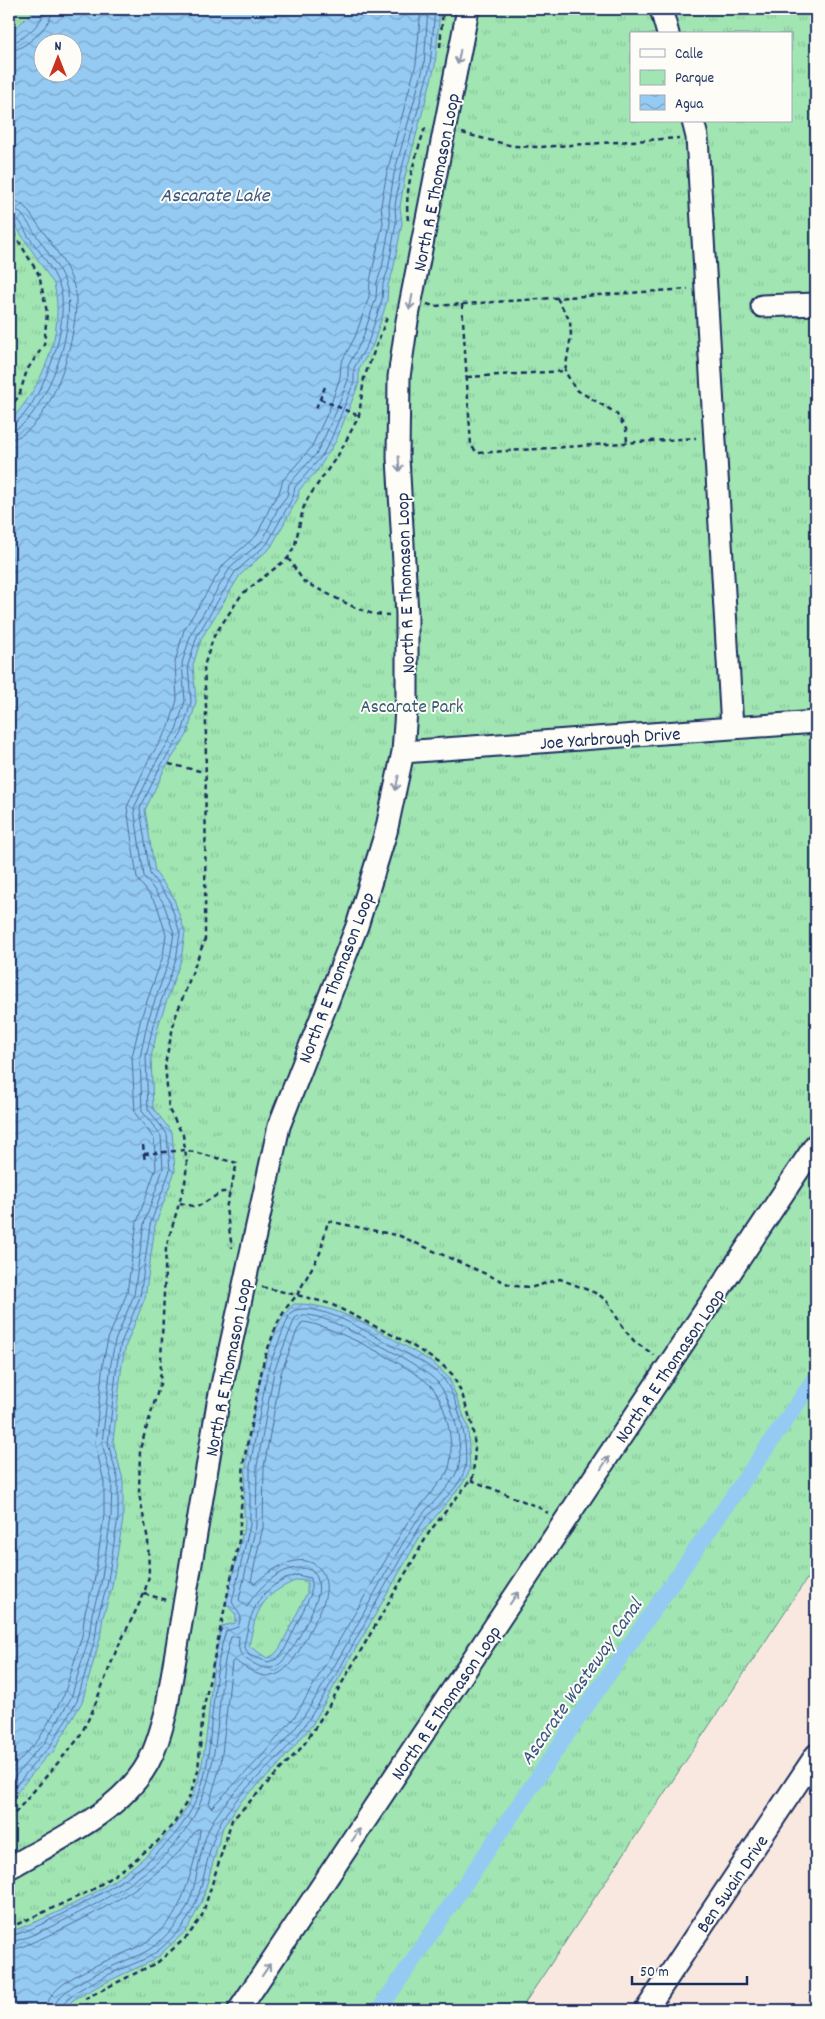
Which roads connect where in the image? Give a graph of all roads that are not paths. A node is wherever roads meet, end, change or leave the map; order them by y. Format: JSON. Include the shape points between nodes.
{"nodes":[{"id":1,"x":468,"y":9,"type":"edge"},
{"id":2,"x":661,"y":9,"type":"edge"},
{"id":3,"x":667,"y":32,"type":"edge"},
{"id":4,"x":695,"y":129,"type":"edge"},
{"id":5,"x":816,"y":304,"type":"edge"},
{"id":6,"x":762,"y":306,"type":"dead end"},
{"id":7,"x":816,"y":722,"type":"edge"},
{"id":8,"x":732,"y":728,"type":"junction"},
{"id":9,"x":403,"y":752,"type":"junction"},
{"id":10,"x":816,"y":1144,"type":"edge"},
{"id":11,"x":816,"y":1755,"type":"edge"},
{"id":12,"x":9,"y":1868,"type":"edge"},
{"id":13,"x":239,"y":2010,"type":"edge"},
{"id":14,"x":646,"y":2010,"type":"edge"}],
"edges":[{"from":1,"to":9,"type":"street","name":"North R E Thomason Loop","one_way":true,"via":[[436,128],[399,377],[407,614]]},
{"from":2,"to":3,"type":"street"},
{"from":4,"to":8,"type":"street"},
{"from":5,"to":6,"type":"street"},
{"from":7,"to":8,"type":"street","name":"Joe Yarbrough Drive"},
{"from":8,"to":9,"type":"street","name":"Joe Yarbrough Drive"},
{"from":9,"to":12,"type":"street","name":"North R E Thomason Loop","one_way":true,"via":[[386,832],[357,926],[279,1126],[218,1403],[166,1712],[158,1741],[135,1781],[112,1804]]},
{"from":13,"to":10,"type":"street","name":"North R E Thomason Loop","one_way":true},
{"from":11,"to":14,"type":"street","name":"Ben Swain Drive"}]}
